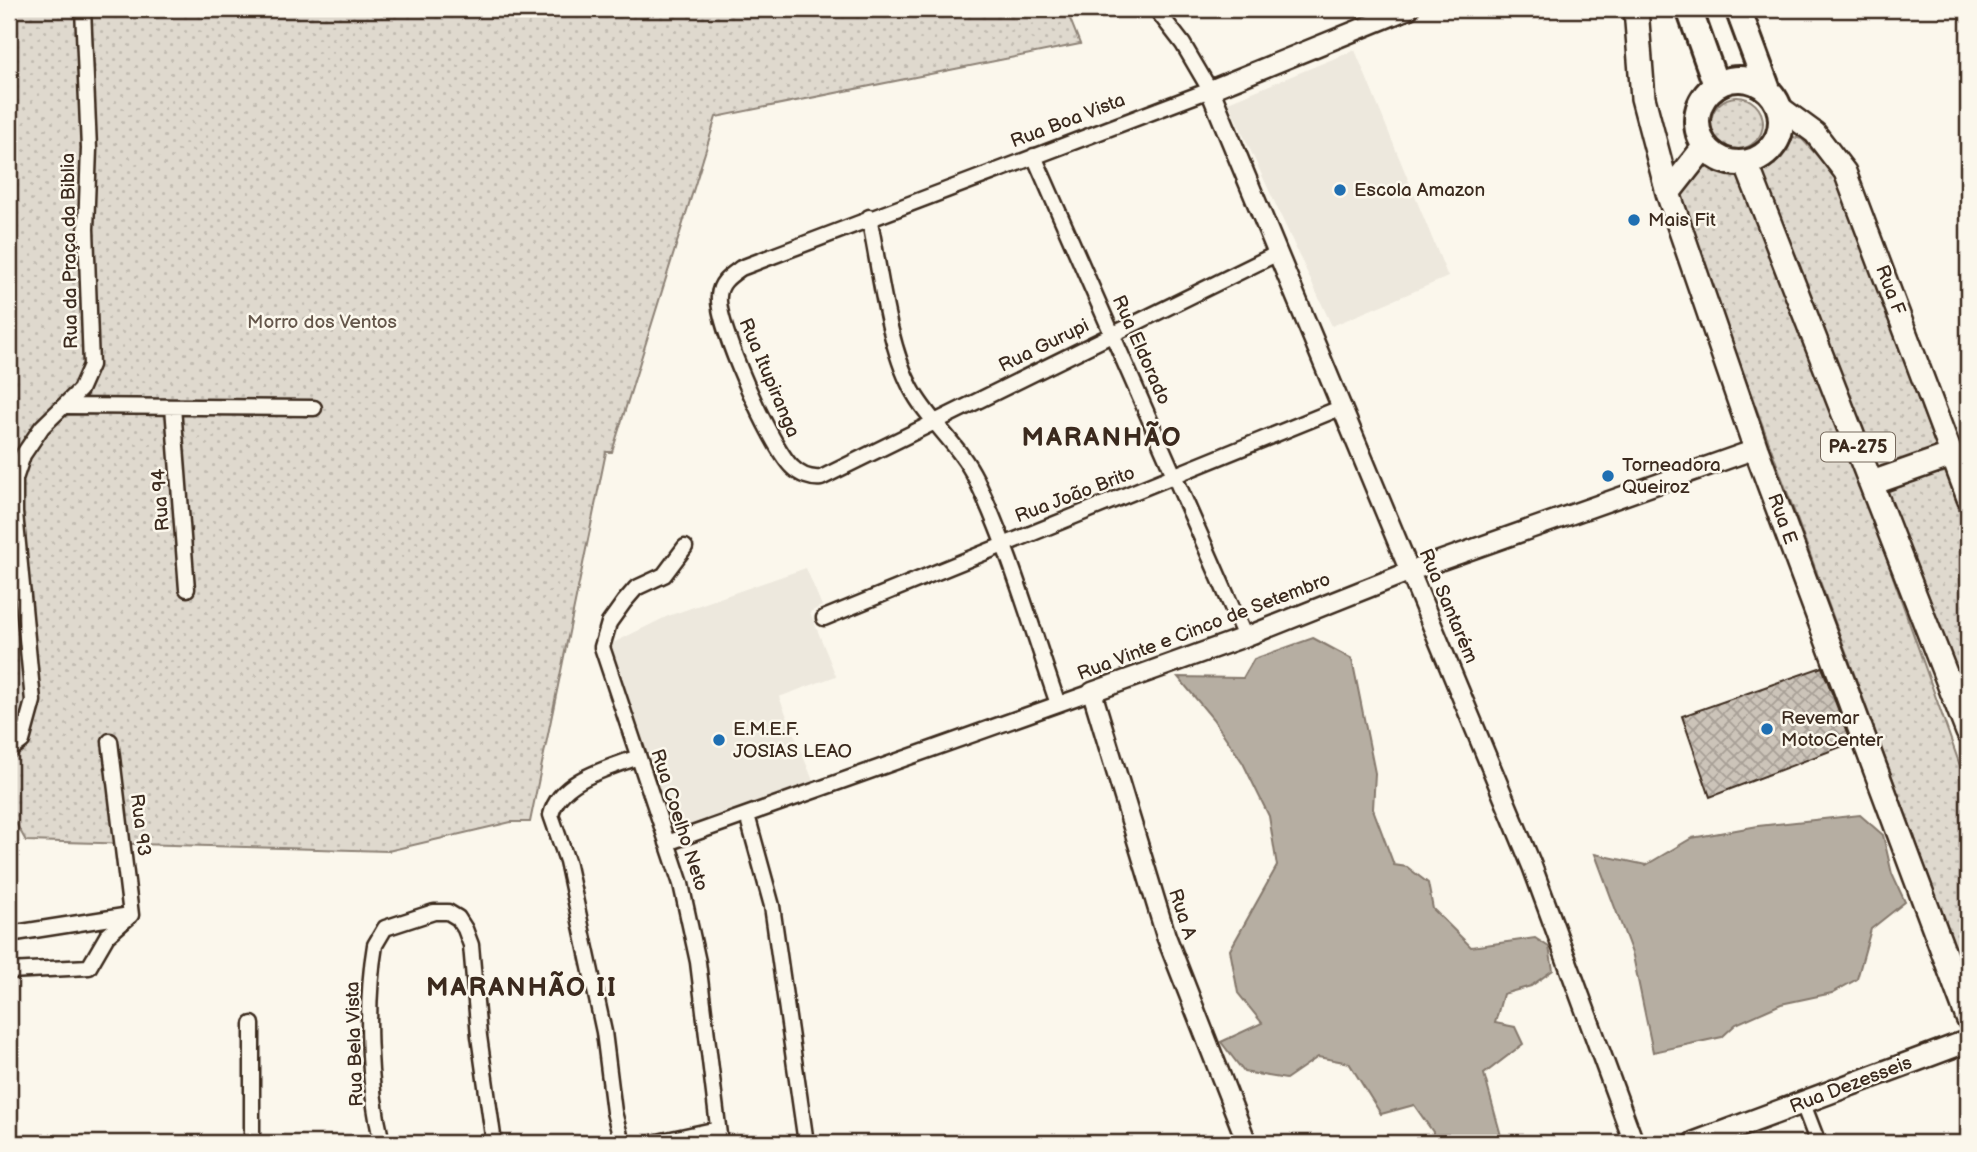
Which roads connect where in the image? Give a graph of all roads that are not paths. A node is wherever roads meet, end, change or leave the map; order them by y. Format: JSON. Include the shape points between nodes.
{"nodes":[{"id":1,"x":83,"y":9,"type":"edge"},
{"id":2,"x":1156,"y":9,"type":"edge"},
{"id":3,"x":1409,"y":9,"type":"edge"},
{"id":4,"x":1636,"y":9,"type":"edge"},
{"id":5,"x":1689,"y":9,"type":"edge"},
{"id":6,"x":1738,"y":9,"type":"edge"},
{"id":7,"x":1716,"y":85,"type":"junction"},
{"id":8,"x":1210,"y":90,"type":"junction"},
{"id":9,"x":1773,"y":98,"type":"junction"},
{"id":10,"x":1704,"y":146,"type":"junction"},
{"id":11,"x":1034,"y":156,"type":"junction"},
{"id":12,"x":1746,"y":163,"type":"junction"},
{"id":13,"x":1668,"y":192,"type":"junction"},
{"id":14,"x":869,"y":217,"type":"junction"},
{"id":15,"x":1276,"y":254,"type":"junction"},
{"id":16,"x":741,"y":268,"type":"joint"},
{"id":17,"x":1113,"y":334,"type":"junction"},
{"id":18,"x":67,"y":406,"type":"junction"},
{"id":19,"x":173,"y":407,"type":"junction"},
{"id":20,"x":314,"y":408,"type":"dead end"},
{"id":21,"x":1340,"y":408,"type":"junction"},
{"id":22,"x":936,"y":421,"type":"junction"},
{"id":23,"x":1756,"y":449,"type":"junction"},
{"id":24,"x":1952,"y":455,"type":"junction"},
{"id":25,"x":830,"y":475,"type":"joint"},
{"id":26,"x":1176,"y":477,"type":"junction"},
{"id":27,"x":1872,"y":483,"type":"junction"},
{"id":28,"x":1968,"y":498,"type":"edge"},
{"id":29,"x":1002,"y":543,"type":"junction"},
{"id":30,"x":685,"y":547,"type":"dead end"},
{"id":31,"x":1411,"y":571,"type":"junction"},
{"id":32,"x":187,"y":589,"type":"dead end"},
{"id":33,"x":824,"y":618,"type":"dead end"},
{"id":34,"x":1245,"y":637,"type":"junction"},
{"id":35,"x":1093,"y":692,"type":"junction"},
{"id":36,"x":1058,"y":704,"type":"junction"},
{"id":37,"x":1968,"y":732,"type":"edge"},
{"id":38,"x":110,"y":741,"type":"dead end"},
{"id":39,"x":9,"y":751,"type":"edge"},
{"id":40,"x":638,"y":757,"type":"junction"},
{"id":41,"x":747,"y":815,"type":"junction"},
{"id":42,"x":667,"y":843,"type":"junction"},
{"id":43,"x":131,"y":915,"type":"junction"},
{"id":44,"x":9,"y":934,"type":"edge"},
{"id":45,"x":9,"y":971,"type":"edge"},
{"id":46,"x":1968,"y":1018,"type":"edge"},
{"id":47,"x":252,"y":1024,"type":"dead end"},
{"id":48,"x":1968,"y":1041,"type":"edge"},
{"id":49,"x":1803,"y":1104,"type":"junction"},
{"id":50,"x":719,"y":1136,"type":"edge"},
{"id":51,"x":252,"y":1143,"type":"edge"},
{"id":52,"x":382,"y":1143,"type":"edge"},
{"id":53,"x":494,"y":1143,"type":"edge"},
{"id":54,"x":622,"y":1143,"type":"edge"},
{"id":55,"x":653,"y":1143,"type":"edge"},
{"id":56,"x":806,"y":1143,"type":"edge"},
{"id":57,"x":1247,"y":1143,"type":"edge"},
{"id":58,"x":1634,"y":1143,"type":"edge"},
{"id":59,"x":1694,"y":1143,"type":"edge"},
{"id":60,"x":1818,"y":1143,"type":"edge"}],
"edges":[{"from":1,"to":18,"type":"street","name":"Rua da Praça da Biblia","via":[[91,365]]},
{"from":2,"to":8,"type":"street"},
{"from":3,"to":8,"type":"street","name":"Rua Boa Vista"},
{"from":4,"to":13,"type":"main road","name":"Rua E","via":[[1643,98]]},
{"from":5,"to":7,"type":"highway"},
{"from":6,"to":9,"type":"highway"},
{"from":7,"to":9,"type":"highway","via":[[1743,79]]},
{"from":7,"to":10,"type":"highway","via":[[1706,94],[1698,113],[1698,134]]},
{"from":8,"to":11,"type":"street","name":"Rua Boa Vista"},
{"from":8,"to":15,"type":"street","name":"Rua Santarém"},
{"from":9,"to":12,"type":"highway","via":[[1780,130],[1776,142],[1758,159]]},
{"from":9,"to":24,"type":"main road","name":"Rua F","via":[[1815,133],[1845,172]]},
{"from":10,"to":12,"type":"highway","via":[[1718,158]]},
{"from":10,"to":13,"type":"main road"},
{"from":11,"to":14,"type":"street","name":"Rua Boa Vista"},
{"from":11,"to":17,"type":"street","name":"Rua Eldorado"},
{"from":12,"to":27,"type":"main road","number":"PA-275"},
{"from":13,"to":23,"type":"main road","name":"Rua E"},
{"from":14,"to":16,"type":"street","name":"Rua Boa Vista"},
{"from":14,"to":22,"type":"street","via":[[899,360],[919,402]]},
{"from":15,"to":17,"type":"street","name":"Rua Gurupi"},
{"from":15,"to":21,"type":"street","name":"Rua Santarém"},
{"from":16,"to":25,"type":"street","name":"Rua Itupiranga","via":[[722,283],[718,298],[767,432],[798,471],[815,479]]},
{"from":17,"to":22,"type":"street","name":"Rua Gurupi"},
{"from":17,"to":26,"type":"street","name":"Rua Eldorado"},
{"from":18,"to":19,"type":"street"},
{"from":18,"to":39,"type":"street","name":"Rua da Praça da Biblia","via":[[42,428],[23,455],[15,479],[33,701],[22,741]]},
{"from":19,"to":20,"type":"street"},
{"from":19,"to":32,"type":"street","name":"Rua 94"},
{"from":21,"to":26,"type":"street","name":"Rua João Brito"},
{"from":21,"to":31,"type":"street","name":"Rua Santarém"},
{"from":22,"to":25,"type":"street","name":"Rua Gurupi"},
{"from":22,"to":29,"type":"street","via":[[962,454]]},
{"from":23,"to":31,"type":"street","name":"Rua Vinte e Cinco de Setembro"},
{"from":23,"to":46,"type":"main road","name":"Rua E"},
{"from":24,"to":27,"type":"main road"},
{"from":24,"to":28,"type":"main road","name":"Rua F"},
{"from":26,"to":29,"type":"street","name":"Rua João Brito"},
{"from":26,"to":34,"type":"street","name":"Rua Eldorado"},
{"from":27,"to":37,"type":"main road","number":"PA-275"},
{"from":29,"to":33,"type":"street","name":"Rua João Brito"},
{"from":29,"to":36,"type":"street"},
{"from":30,"to":40,"type":"street","name":"Rua Coelho Neto","via":[[664,575],[636,588],[603,636],[602,647]]},
{"from":31,"to":34,"type":"street","name":"Rua Vinte e Cinco de Setembro"},
{"from":31,"to":58,"type":"street","name":"Rua Santarém","via":[[1532,866]]},
{"from":34,"to":35,"type":"street","name":"Rua Vinte e Cinco de Setembro"},
{"from":35,"to":36,"type":"street","name":"Rua Vinte e Cinco de Setembro"},
{"from":35,"to":57,"type":"street","name":"Rua A","via":[[1166,936]]},
{"from":36,"to":41,"type":"street","name":"Rua Vinte e Cinco de Setembro"},
{"from":38,"to":43,"type":"street","name":"Rua 93"},
{"from":40,"to":42,"type":"street","name":"Rua Coelho Neto"},
{"from":40,"to":54,"type":"street","via":[[595,772],[571,787],[557,801],[551,816],[567,861],[604,1032]]},
{"from":41,"to":42,"type":"street","name":"Rua Vinte e Cinco de Setembro"},
{"from":41,"to":56,"type":"street","via":[[772,906]]},
{"from":42,"to":50,"type":"street","name":"Rua Coelho Neto","via":[[698,962]]},
{"from":43,"to":44,"type":"street"},
{"from":43,"to":45,"type":"street","via":[[107,936],[89,967]]},
{"from":47,"to":51,"type":"street"},
{"from":48,"to":49,"type":"main road","name":"Rua Dezesseis"},
{"from":49,"to":59,"type":"main road","name":"Rua Dezesseis"},
{"from":49,"to":60,"type":"street"},
{"from":50,"to":55,"type":"street"},
{"from":52,"to":53,"type":"street","name":"Rua Bela Vista","via":[[370,1021],[372,962],[380,933],[434,912],[458,918],[471,945]]}]}
